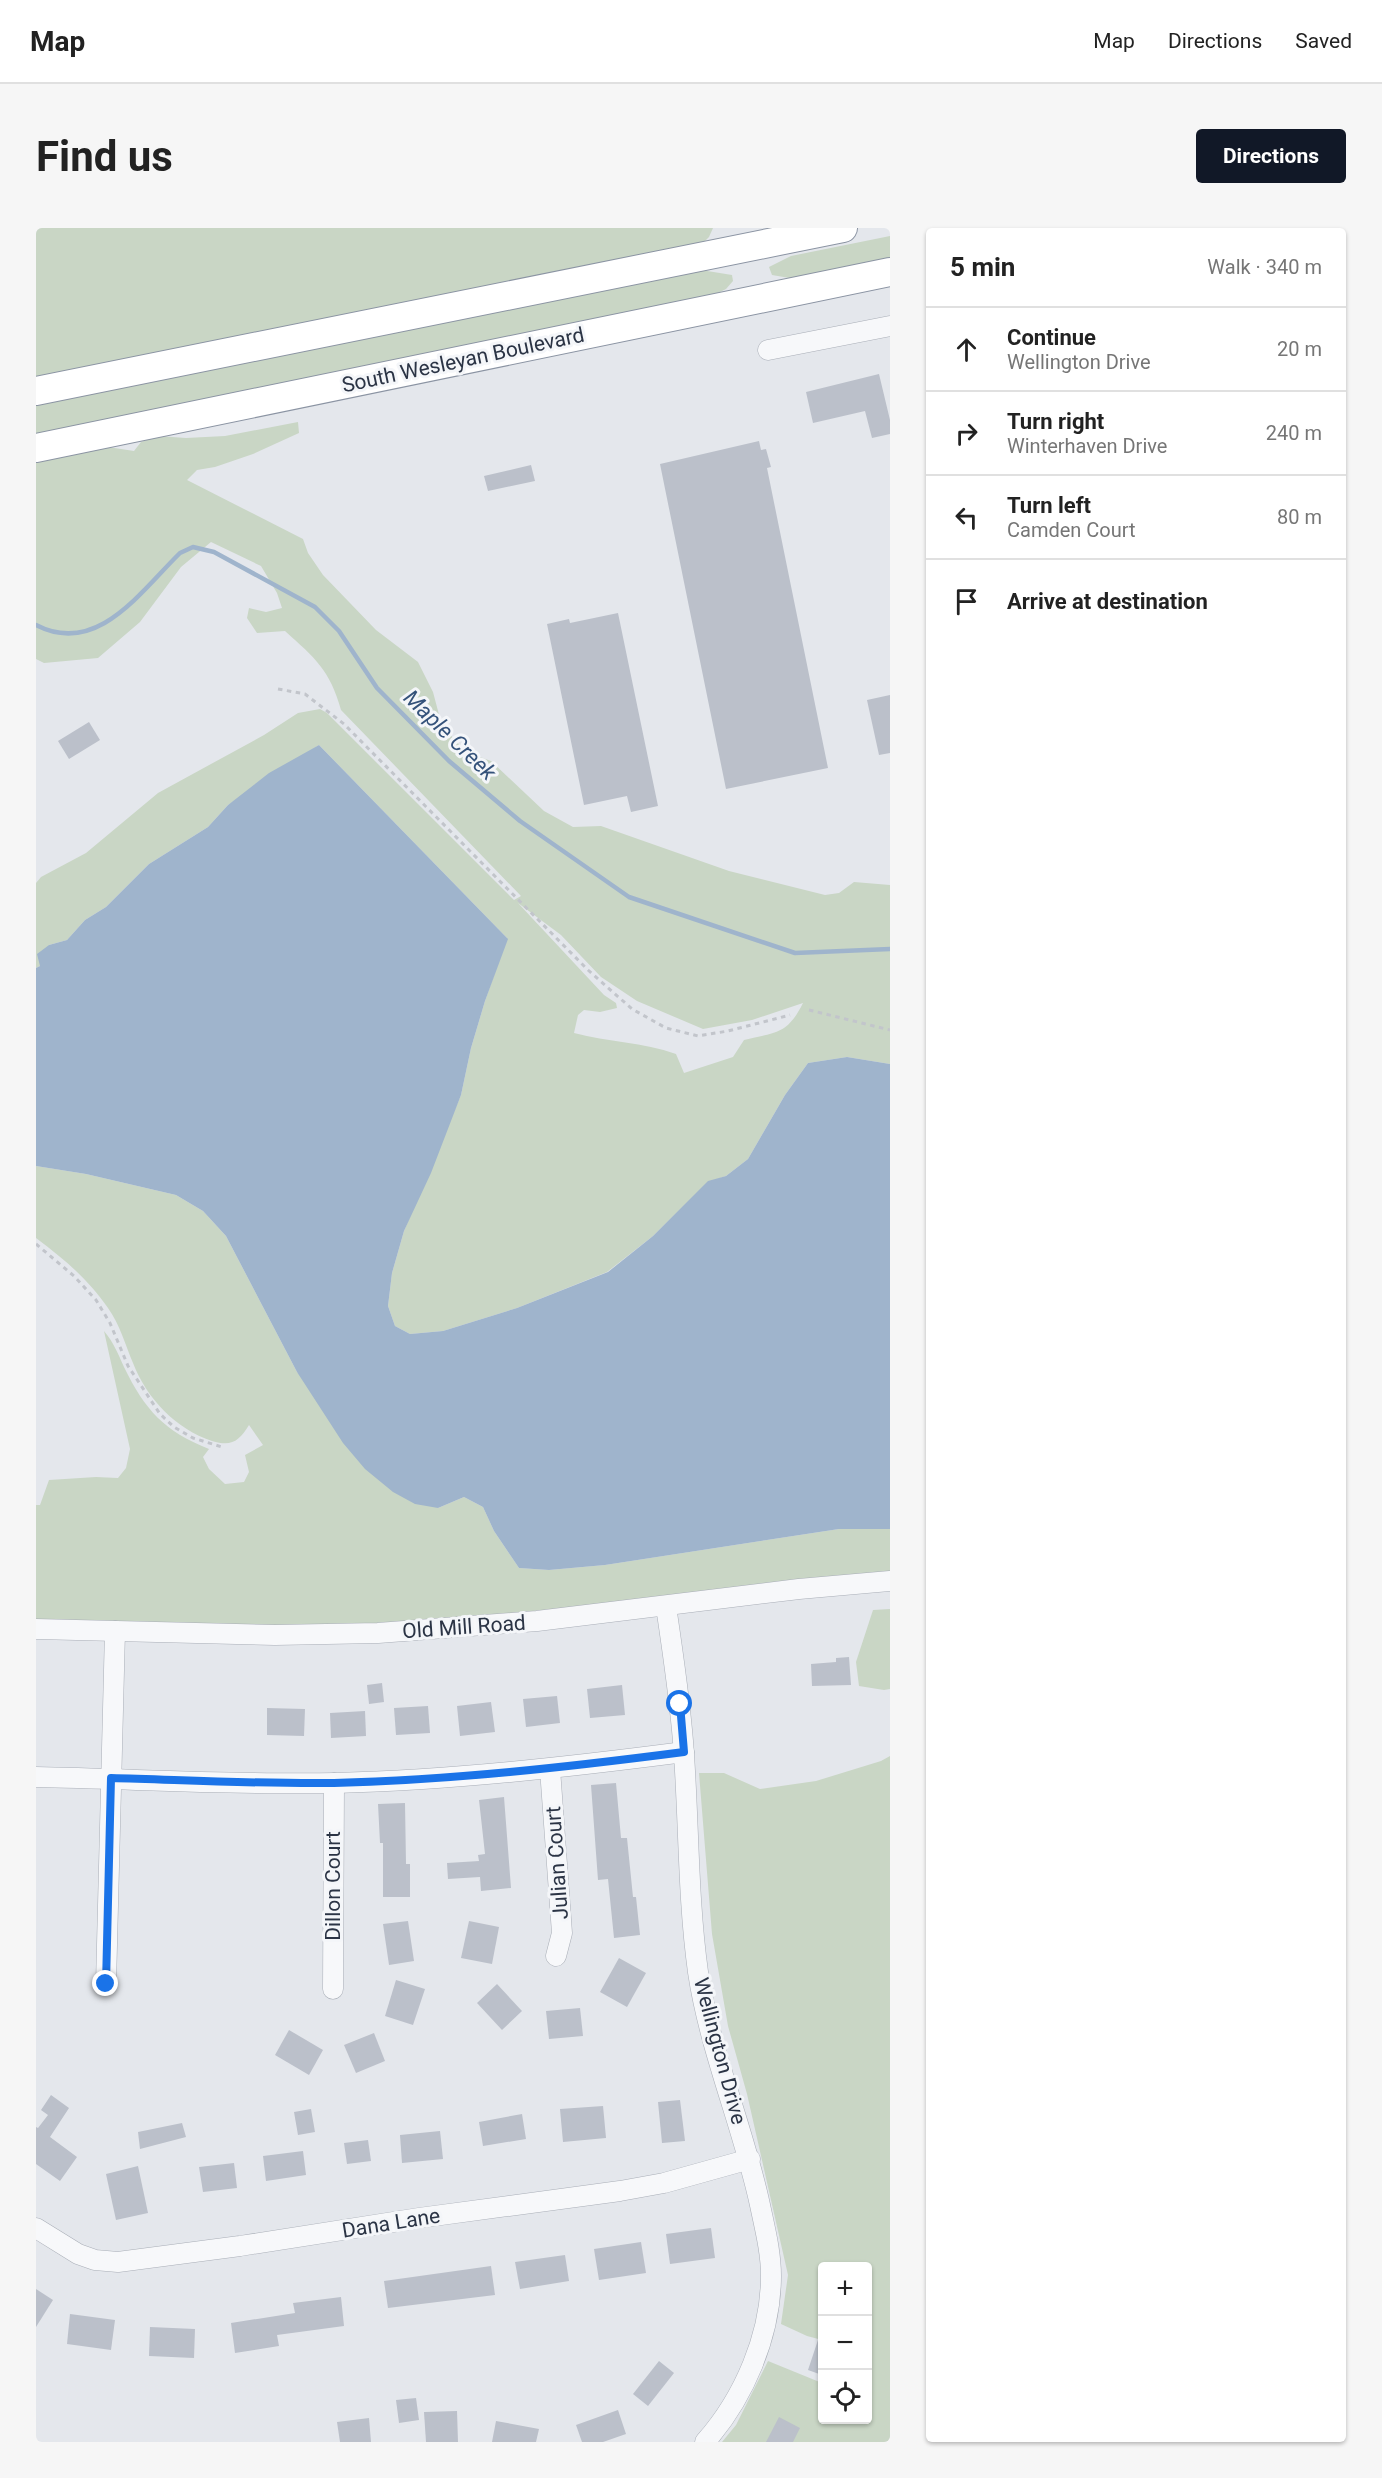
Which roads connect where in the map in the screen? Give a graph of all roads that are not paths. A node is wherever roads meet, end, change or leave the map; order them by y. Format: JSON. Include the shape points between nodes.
{"nodes":[{"id":1,"x":843,"y":228,"type":"edge"},
{"id":2,"x":890,"y":272,"type":"edge"},
{"id":3,"x":890,"y":327,"type":"edge"},
{"id":4,"x":768,"y":350,"type":"dead end"},
{"id":5,"x":36,"y":391,"type":"edge"},
{"id":6,"x":36,"y":448,"type":"edge"},
{"id":7,"x":890,"y":1581,"type":"edge"},
{"id":8,"x":666,"y":1606,"type":"junction"},
{"id":9,"x":36,"y":1629,"type":"edge"},
{"id":10,"x":115,"y":1631,"type":"junction"},
{"id":11,"x":684,"y":1752,"type":"junction"},
{"id":12,"x":550,"y":1769,"type":"junction"},
{"id":13,"x":36,"y":1777,"type":"edge"},
{"id":14,"x":111,"y":1778,"type":"junction"},
{"id":15,"x":334,"y":1783,"type":"junction"},
{"id":16,"x":556,"y":1956,"type":"dead end"},
{"id":17,"x":106,"y":1984,"type":"dead end"},
{"id":18,"x":333,"y":1989,"type":"dead end"},
{"id":19,"x":750,"y":2159,"type":"junction"},
{"id":20,"x":36,"y":2228,"type":"edge"},
{"id":21,"x":705,"y":2442,"type":"edge"}],
"edges":[{"from":1,"to":5,"type":"highway"},
{"from":2,"to":6,"type":"highway","name":"South Wesleyan Boulevard"},
{"from":3,"to":4,"type":"street"},
{"from":7,"to":8,"type":"street","name":"Old Mill Road"},
{"from":8,"to":10,"type":"street","name":"Old Mill Road","via":[[378,1633]]},
{"from":8,"to":11,"type":"street","name":"Wellington Drive"},
{"from":9,"to":10,"type":"street","name":"Old Mill Road"},
{"from":10,"to":14,"type":"street"},
{"from":11,"to":12,"type":"street"},
{"from":11,"to":19,"type":"street","name":"Wellington Drive","via":[[699,1972],[709,2027]]},
{"from":12,"to":15,"type":"street"},
{"from":12,"to":16,"type":"street","name":"Julian Court","via":[[562,1933]]},
{"from":13,"to":14,"type":"street"},
{"from":14,"to":15,"type":"street"},
{"from":14,"to":17,"type":"street"},
{"from":15,"to":18,"type":"street","name":"Dillon Court"},
{"from":19,"to":20,"type":"street","name":"Dana Lane","via":[[620,2191],[118,2262],[78,2254]]},
{"from":19,"to":21,"type":"street","name":"Wellington Drive","via":[[770,2248],[768,2311],[747,2376],[732,2406]]}]}
